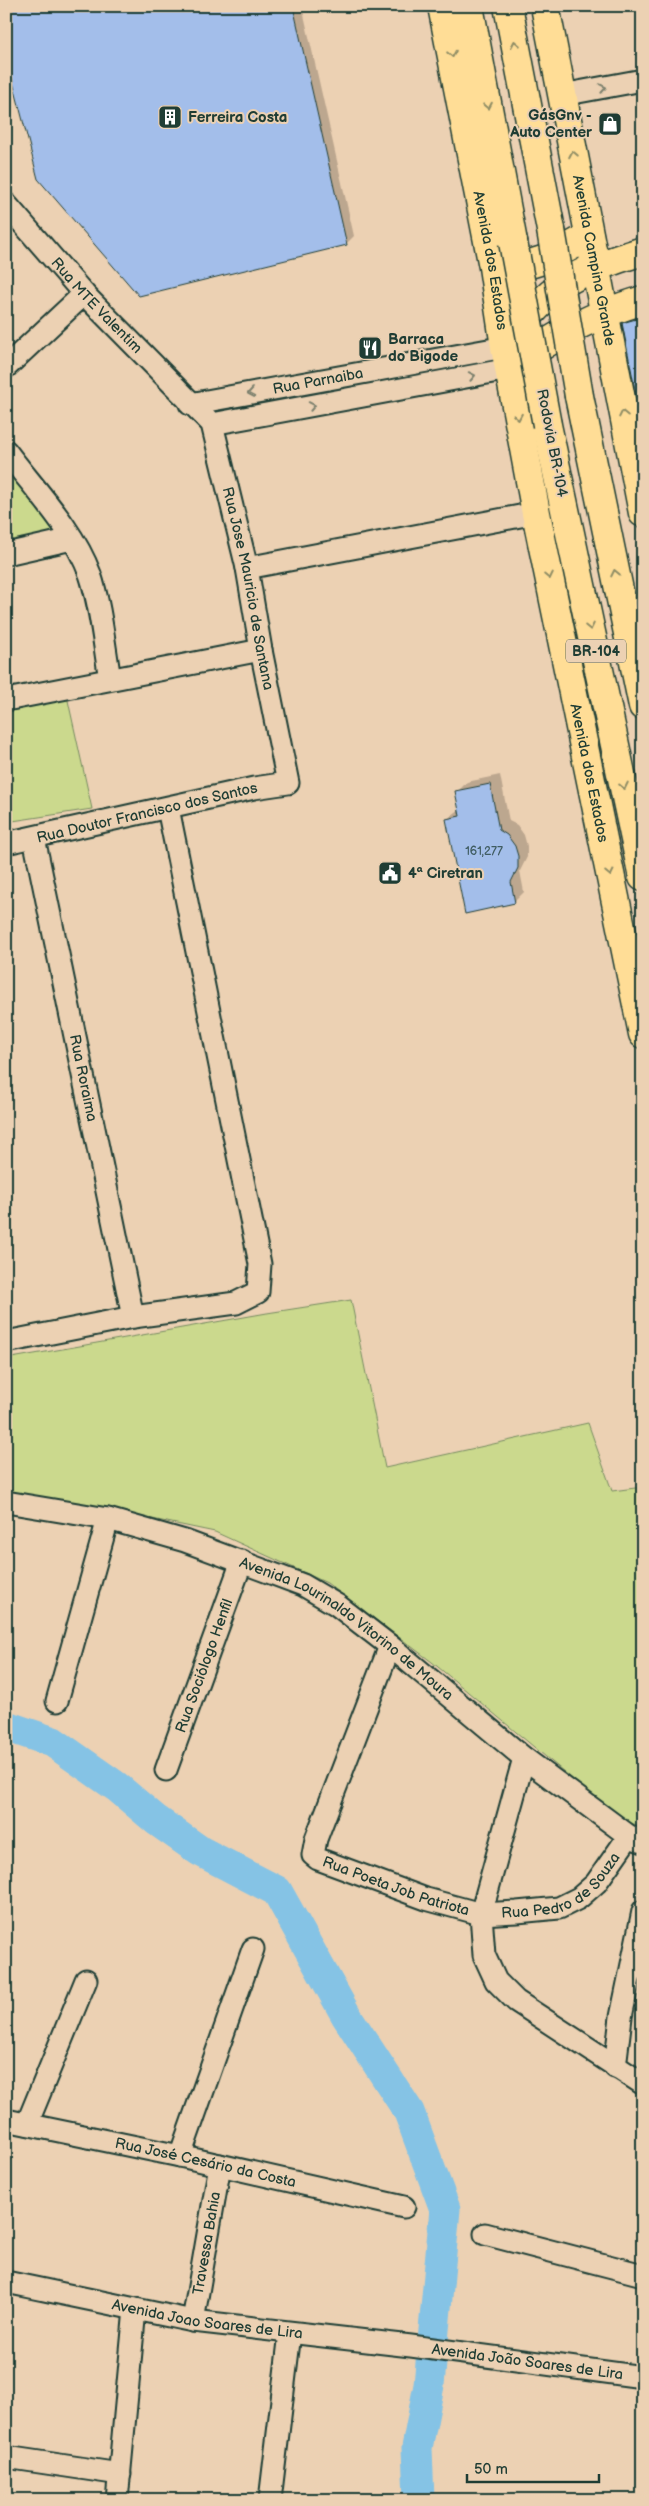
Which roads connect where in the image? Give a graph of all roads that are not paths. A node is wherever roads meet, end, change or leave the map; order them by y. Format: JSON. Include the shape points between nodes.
{"nodes":[{"id":1,"x":442,"y":6,"type":"edge"},
{"id":2,"x":469,"y":6,"type":"edge"},
{"id":3,"x":508,"y":6,"type":"edge"},
{"id":4,"x":544,"y":6,"type":"edge"},
{"id":5,"x":643,"y":80,"type":"edge"},
{"id":6,"x":562,"y":95,"type":"junction"},
{"id":7,"x":6,"y":204,"type":"edge"},
{"id":8,"x":587,"y":228,"type":"junction"},
{"id":9,"x":643,"y":251,"type":"edge"},
{"id":10,"x":595,"y":266,"type":"junction"},
{"id":11,"x":493,"y":267,"type":"junction"},
{"id":12,"x":84,"y":294,"type":"junction"},
{"id":13,"x":643,"y":300,"type":"edge"},
{"id":14,"x":605,"y":324,"type":"junction"},
{"id":15,"x":509,"y":366,"type":"junction"},
{"id":16,"x":6,"y":367,"type":"edge"},
{"id":17,"x":190,"y":404,"type":"junction"},
{"id":18,"x":212,"y":424,"type":"junction"},
{"id":19,"x":6,"y":452,"type":"edge"},
{"id":20,"x":640,"y":486,"type":"edge"},
{"id":21,"x":536,"y":513,"type":"junction"},
{"id":22,"x":643,"y":513,"type":"edge"},
{"id":23,"x":72,"y":539,"type":"junction"},
{"id":24,"x":6,"y":554,"type":"edge"},
{"id":25,"x":247,"y":568,"type":"junction"},
{"id":26,"x":261,"y":650,"type":"junction"},
{"id":27,"x":110,"y":679,"type":"junction"},
{"id":28,"x":6,"y":700,"type":"edge"},
{"id":29,"x":643,"y":706,"type":"edge"},
{"id":30,"x":288,"y":783,"type":"joint"},
{"id":31,"x":168,"y":808,"type":"junction"},
{"id":32,"x":34,"y":838,"type":"junction"},
{"id":33,"x":6,"y":842,"type":"edge"},
{"id":34,"x":643,"y":878,"type":"edge"},
{"id":35,"x":643,"y":1034,"type":"edge"},
{"id":36,"x":133,"y":1317,"type":"junction"},
{"id":37,"x":6,"y":1342,"type":"edge"},
{"id":38,"x":6,"y":1502,"type":"edge"},
{"id":39,"x":108,"y":1519,"type":"junction"},
{"id":40,"x":242,"y":1561,"type":"junction"},
{"id":41,"x":390,"y":1646,"type":"junction"},
{"id":42,"x":57,"y":1701,"type":"dead end"},
{"id":43,"x":524,"y":1758,"type":"junction"},
{"id":44,"x":166,"y":1770,"type":"dead end"},
{"id":45,"x":636,"y":1839,"type":"edge"},
{"id":46,"x":643,"y":1910,"type":"edge"},
{"id":47,"x":481,"y":1914,"type":"junction"},
{"id":48,"x":253,"y":1949,"type":"dead end"},
{"id":49,"x":86,"y":1980,"type":"dead end"},
{"id":50,"x":615,"y":2068,"type":"junction"},
{"id":51,"x":643,"y":2084,"type":"edge"},
{"id":52,"x":6,"y":2120,"type":"edge"},
{"id":53,"x":27,"y":2124,"type":"junction"},
{"id":54,"x":180,"y":2156,"type":"junction"},
{"id":55,"x":220,"y":2165,"type":"junction"},
{"id":56,"x":404,"y":2207,"type":"dead end"},
{"id":57,"x":485,"y":2234,"type":"dead end"},
{"id":58,"x":643,"y":2275,"type":"edge"},
{"id":59,"x":6,"y":2282,"type":"edge"},
{"id":60,"x":135,"y":2309,"type":"junction"},
{"id":61,"x":193,"y":2320,"type":"junction"},
{"id":62,"x":290,"y":2333,"type":"junction"},
{"id":63,"x":411,"y":2346,"type":"joint"},
{"id":64,"x":643,"y":2378,"type":"edge"},
{"id":65,"x":6,"y":2457,"type":"edge"},
{"id":66,"x":120,"y":2474,"type":"junction"},
{"id":67,"x":117,"y":2500,"type":"edge"},
{"id":68,"x":270,"y":2500,"type":"edge"}],
"edges":[{"from":1,"to":11,"type":"main road","name":"Avenida dos Estados","one_way":true},
{"from":2,"to":34,"type":"main road","name":"Rodovia BR-104","number":"BR-104","one_way":true,"bridge":true,"via":[[547,425]]},
{"from":29,"to":3,"type":"main road","number":"BR-104","one_way":true,"bridge":true,"via":[[579,396]]},
{"from":4,"to":6,"type":"main road","name":"Avenida Campina Grande"},
{"from":6,"to":5,"type":"street","one_way":true},
{"from":8,"to":6,"type":"main road","name":"Avenida Campina Grande","one_way":true},
{"from":7,"to":12,"type":"street","name":"Rua MTE Valentim"},
{"from":8,"to":9,"type":"main road"},
{"from":8,"to":10,"type":"main road","name":"Avenida Campina Grande"},
{"from":8,"to":11,"type":"main road","via":[[538,263]]},
{"from":9,"to":10,"type":"main road"},
{"from":10,"to":14,"type":"main road","name":"Avenida Campina Grande"},
{"from":10,"to":15,"type":"main road","via":[[561,284],[541,302]]},
{"from":11,"to":15,"type":"main road","name":"Avenida dos Estados"},
{"from":12,"to":16,"type":"street"},
{"from":12,"to":17,"type":"street","name":"Rua MTE Valentim"},
{"from":13,"to":14,"type":"main road"},
{"from":14,"to":15,"type":"main road","via":[[566,350]]},
{"from":20,"to":14,"type":"main road","name":"Avenida Campina Grande","one_way":true},
{"from":15,"to":17,"type":"street","name":"Rua Parnaiba","one_way":true},
{"from":18,"to":15,"type":"street","name":"Rua Parnaiba","one_way":true},
{"from":15,"to":21,"type":"main road","name":"Avenida dos Estados","one_way":true},
{"from":17,"to":18,"type":"street"},
{"from":18,"to":25,"type":"street","name":"Rua Jose Mauricio de Santana"},
{"from":19,"to":23,"type":"street"},
{"from":20,"to":22,"type":"main road","name":"Avenida Campina Grande"},
{"from":21,"to":25,"type":"street"},
{"from":21,"to":35,"type":"main road","name":"Avenida dos Estados","one_way":true},
{"from":23,"to":24,"type":"street"},
{"from":23,"to":27,"type":"street","via":[[90,575]]},
{"from":25,"to":26,"type":"street","name":"Rua Jose Mauricio de Santana"},
{"from":26,"to":27,"type":"street"},
{"from":26,"to":30,"type":"street","name":"Rua Jose Mauricio de Santana"},
{"from":27,"to":28,"type":"street"},
{"from":30,"to":31,"type":"street","name":"Rua Doutor Francisco dos Santos"},
{"from":31,"to":32,"type":"street","name":"Rua Doutor Francisco dos Santos"},
{"from":31,"to":36,"type":"street","via":[[260,1264],[258,1292],[236,1303]]},
{"from":32,"to":33,"type":"street","name":"Rua Doutor Francisco dos Santos"},
{"from":32,"to":36,"type":"street","name":"Rua Roraima"},
{"from":36,"to":37,"type":"street"},
{"from":38,"to":39,"type":"street","name":"Avenida Lourinaldo Vitorino de Moura"},
{"from":39,"to":40,"type":"street","name":"Avenida Lourinaldo Vitorino de Moura"},
{"from":39,"to":42,"type":"street"},
{"from":40,"to":41,"type":"street","name":"Avenida Lourinaldo Vitorino de Moura","via":[[303,1585],[337,1605]]},
{"from":40,"to":44,"type":"street","name":"Rua Sociólogo Henfil"},
{"from":41,"to":43,"type":"street","name":"Avenida Lourinaldo Vitorino de Moura"},
{"from":41,"to":47,"type":"street","name":"Rua Poeta Job Patriota","via":[[316,1839],[313,1855],[325,1863],[426,1899]]},
{"from":43,"to":45,"type":"street","name":"Avenida Lourinaldo Vitorino de Moura"},
{"from":43,"to":47,"type":"street"},
{"from":45,"to":47,"type":"street","name":"Rua Pedro de Souza","via":[[596,1883],[579,1898],[559,1908]]},
{"from":46,"to":50,"type":"street","via":[[621,2017]]},
{"from":47,"to":50,"type":"street","via":[[484,1955],[496,1980],[537,2017]]},
{"from":48,"to":54,"type":"street"},
{"from":49,"to":53,"type":"street"},
{"from":50,"to":51,"type":"street"},
{"from":52,"to":53,"type":"street","name":"Rua José Cesário da Costa"},
{"from":53,"to":54,"type":"street","name":"Rua José Cesário da Costa"},
{"from":54,"to":55,"type":"street","name":"Rua José Cesário da Costa"},
{"from":55,"to":56,"type":"street","name":"Rua José Cesário da Costa"},
{"from":55,"to":61,"type":"street","name":"Travessa Bahia"},
{"from":57,"to":58,"type":"street"},
{"from":59,"to":60,"type":"street","name":"Avenida Joao Soares de Lira"},
{"from":60,"to":61,"type":"street","name":"Avenida Joao Soares de Lira"},
{"from":60,"to":66,"type":"street"},
{"from":61,"to":62,"type":"street","name":"Avenida Joao Soares de Lira"},
{"from":62,"to":63,"type":"street","name":"Avenida Joao Soares de Lira"},
{"from":62,"to":68,"type":"street"},
{"from":63,"to":64,"type":"street","name":"Avenida João Soares de Lira"},
{"from":65,"to":66,"type":"street"},
{"from":66,"to":67,"type":"street"}]}
